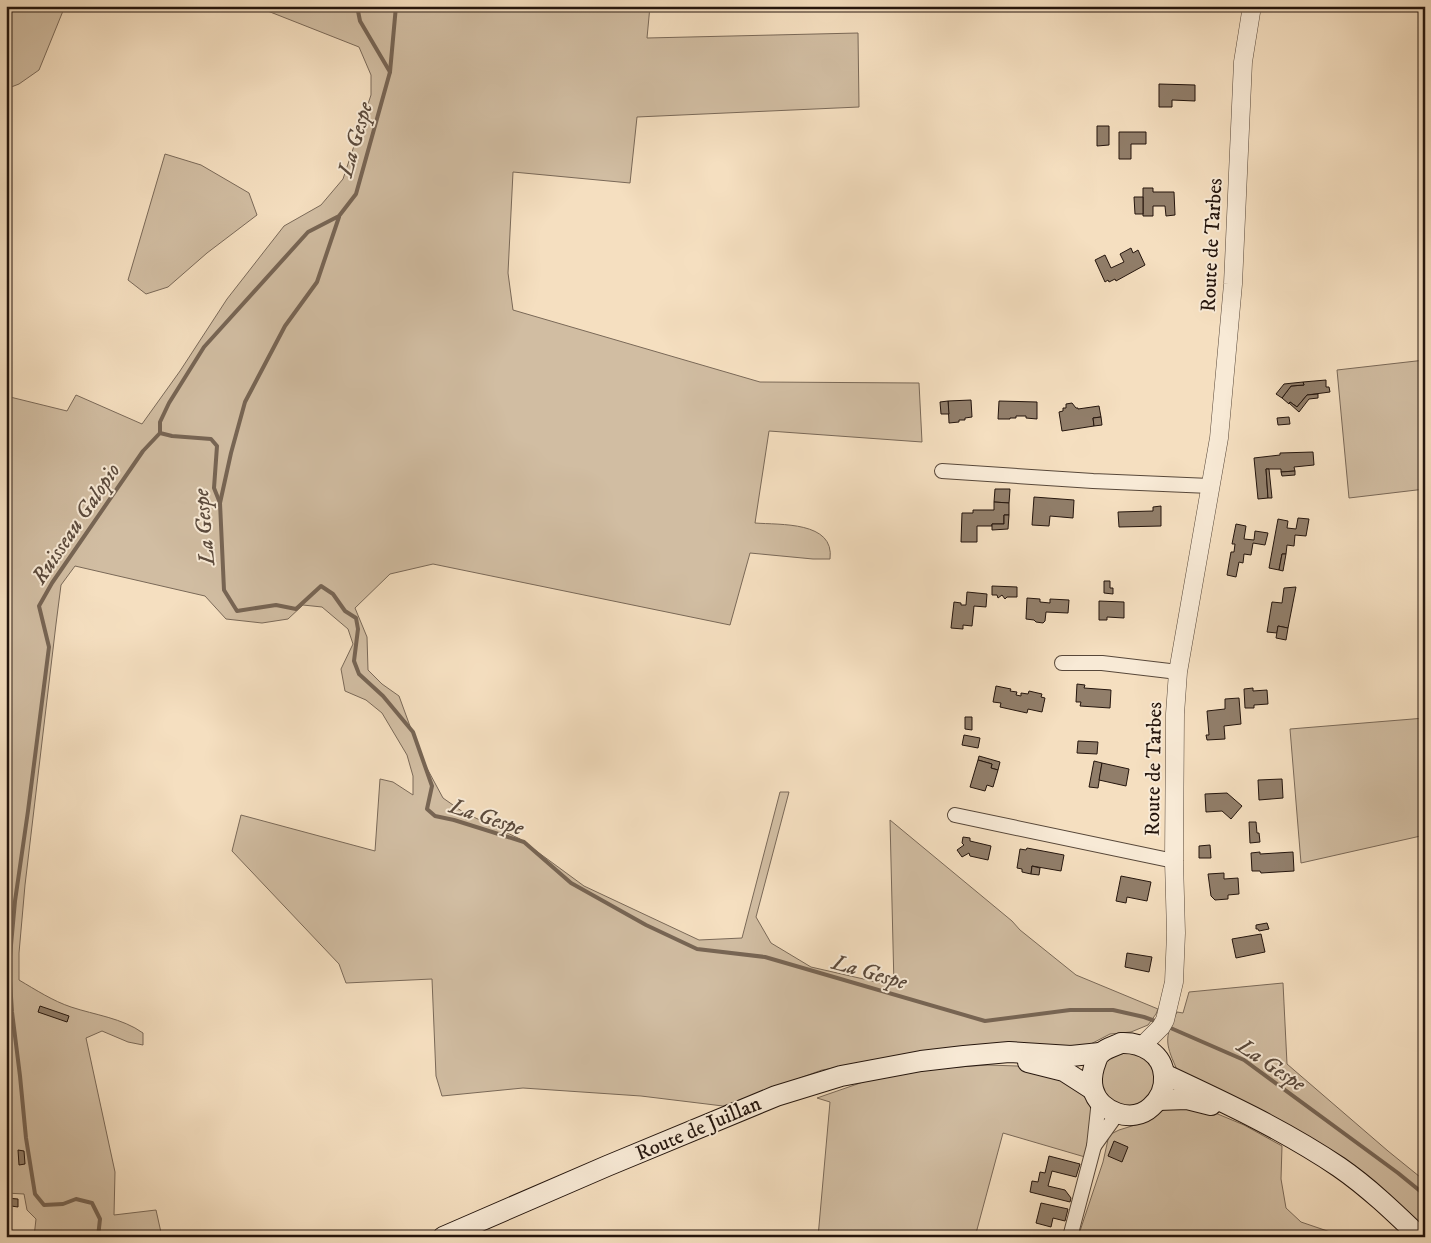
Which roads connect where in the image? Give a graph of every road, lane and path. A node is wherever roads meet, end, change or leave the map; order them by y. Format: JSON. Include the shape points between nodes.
{"nodes":[{"id":1,"x":1252,"y":6,"type":"edge"},
{"id":2,"x":942,"y":471,"type":"dead end"},
{"id":3,"x":1210,"y":486,"type":"junction"},
{"id":4,"x":1062,"y":663,"type":"dead end"},
{"id":5,"x":1178,"y":672,"type":"junction"},
{"id":6,"x":955,"y":815,"type":"dead end"},
{"id":7,"x":1174,"y":861,"type":"junction"},
{"id":8,"x":1142,"y":1046,"type":"junction"},
{"id":9,"x":1100,"y":1053,"type":"junction"},
{"id":10,"x":964,"y":1056,"type":"junction"},
{"id":11,"x":1164,"y":1074,"type":"junction"},
{"id":12,"x":1096,"y":1094,"type":"junction"},
{"id":13,"x":1158,"y":1100,"type":"junction"},
{"id":14,"x":1117,"y":1114,"type":"junction"},
{"id":15,"x":1252,"y":1116,"type":"junction"},
{"id":16,"x":1094,"y":1146,"type":"junction"},
{"id":17,"x":443,"y":1237,"type":"edge"},
{"id":18,"x":1070,"y":1237,"type":"edge"},
{"id":19,"x":1420,"y":1237,"type":"edge"}],
"edges":[{"from":1,"to":3,"type":"street","name":"Route de Tarbes","via":[[1243,62],[1233,284],[1219,438]]},
{"from":2,"to":3,"type":"street"},
{"from":3,"to":5,"type":"street","name":"Route de Tarbes"},
{"from":4,"to":5,"type":"street","via":[[1102,662]]},
{"from":5,"to":7,"type":"street","name":"Route de Tarbes"},
{"from":6,"to":7,"type":"street"},
{"from":7,"to":8,"type":"street","name":"Route de Tarbes","via":[[1174,982],[1164,1020]]},
{"from":8,"to":9,"type":"main road","via":[[1121,1043]]},
{"from":8,"to":11,"type":"main road","via":[[1159,1059]]},
{"from":9,"to":10,"type":"main road","name":"Route de Juillan","via":[[1071,1056],[1008,1052]]},
{"from":9,"to":12,"type":"main road","via":[[1091,1076]]},
{"from":10,"to":12,"type":"main road","name":"Route de Juillan","via":[[1032,1062],[1064,1071]]},
{"from":10,"to":17,"type":"main road","name":"Route de Juillan","via":[[841,1076],[776,1096]]},
{"from":11,"to":13,"type":"main road","via":[[1164,1086]]},
{"from":11,"to":15,"type":"main road"},
{"from":12,"to":14,"type":"main road","via":[[1106,1108]]},
{"from":12,"to":16,"type":"street"},
{"from":13,"to":14,"type":"main road","via":[[1142,1113]]},
{"from":13,"to":15,"type":"main road","via":[[1186,1099]]},
{"from":14,"to":16,"type":"street"},
{"from":15,"to":19,"type":"main road","via":[[1340,1168],[1381,1200]]},
{"from":16,"to":18,"type":"street"}]}
